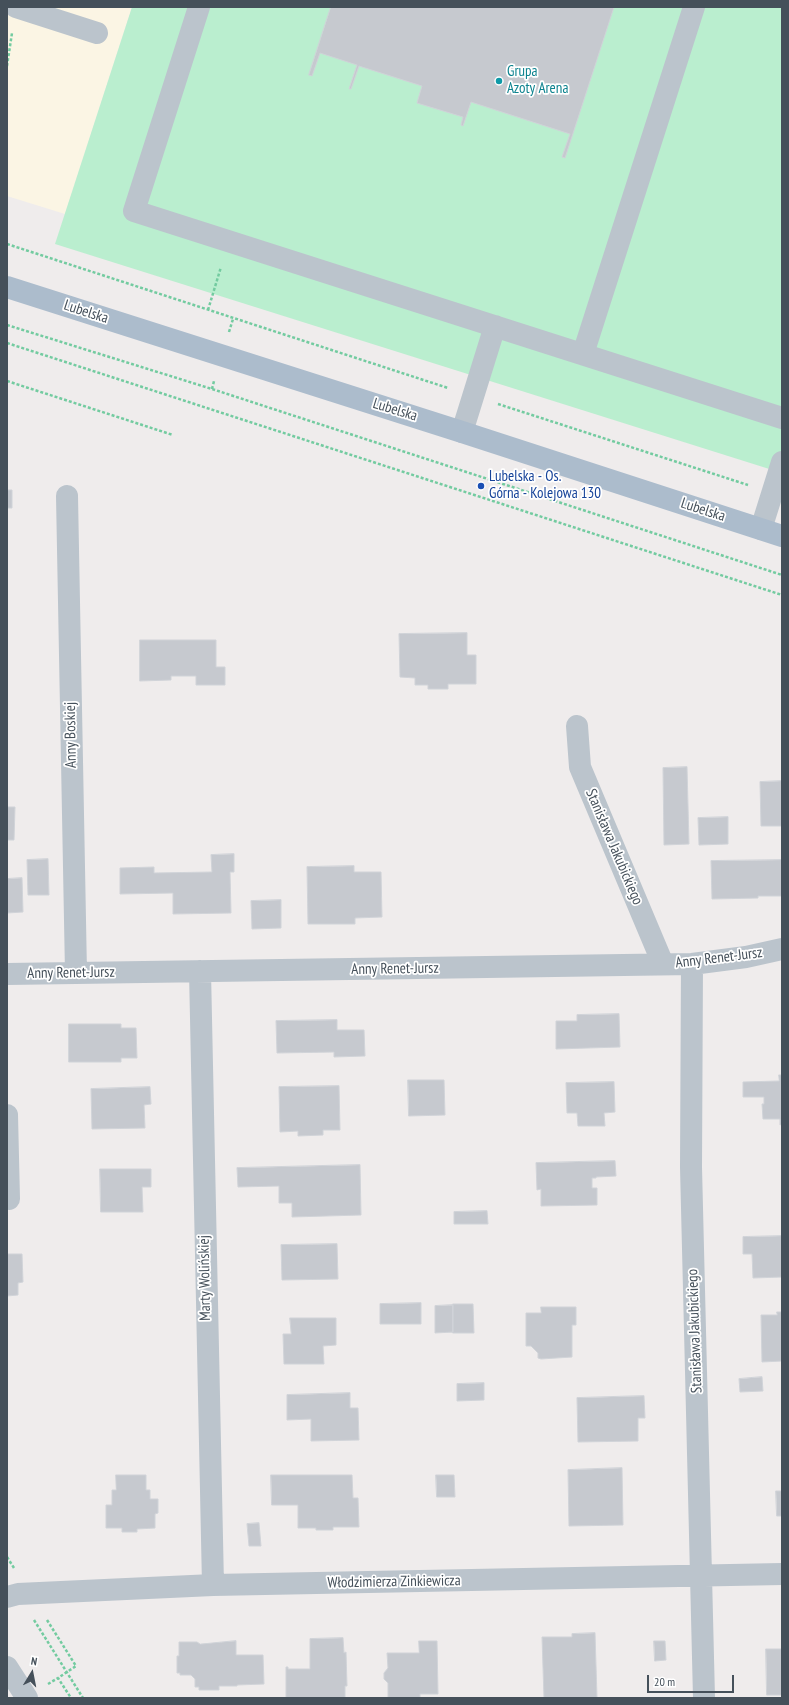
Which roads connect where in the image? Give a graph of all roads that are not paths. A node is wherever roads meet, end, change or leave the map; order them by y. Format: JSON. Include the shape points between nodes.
{"nodes":[{"id":1,"x":16,"y":7,"type":"edge"},
{"id":2,"x":200,"y":7,"type":"edge"},
{"id":3,"x":694,"y":7,"type":"edge"},
{"id":4,"x":97,"y":33,"type":"dead end"},
{"id":5,"x":7,"y":287,"type":"edge"},
{"id":6,"x":495,"y":326,"type":"junction"},
{"id":7,"x":583,"y":354,"type":"junction"},
{"id":8,"x":782,"y":418,"type":"edge"},
{"id":9,"x":462,"y":432,"type":"junction"},
{"id":10,"x":782,"y":462,"type":"edge"},
{"id":11,"x":67,"y":496,"type":"dead end"},
{"id":12,"x":761,"y":529,"type":"junction"},
{"id":13,"x":782,"y":536,"type":"edge"},
{"id":14,"x":577,"y":726,"type":"dead end"},
{"id":15,"x":782,"y":949,"type":"edge"},
{"id":16,"x":663,"y":964,"type":"junction"},
{"id":17,"x":692,"y":964,"type":"junction"},
{"id":18,"x":200,"y":971,"type":"junction"},
{"id":19,"x":7,"y":974,"type":"edge"},
{"id":20,"x":76,"y":974,"type":"junction"},
{"id":21,"x":7,"y":1115,"type":"edge"},
{"id":22,"x":9,"y":1199,"type":"dead end"},
{"id":23,"x":782,"y":1574,"type":"edge"},
{"id":24,"x":702,"y":1576,"type":"junction"},
{"id":25,"x":213,"y":1585,"type":"junction"},
{"id":26,"x":18,"y":1595,"type":"edge"},
{"id":27,"x":7,"y":1667,"type":"edge"},
{"id":28,"x":27,"y":1698,"type":"edge"},
{"id":29,"x":704,"y":1698,"type":"edge"}],
"edges":[{"from":1,"to":4,"type":"street"},
{"from":2,"to":6,"type":"street","via":[[134,211]]},
{"from":3,"to":7,"type":"street"},
{"from":5,"to":9,"type":"main road","name":"Lubelska"},
{"from":6,"to":7,"type":"street"},
{"from":6,"to":9,"type":"street"},
{"from":7,"to":8,"type":"street"},
{"from":9,"to":12,"type":"main road","name":"Lubelska"},
{"from":10,"to":12,"type":"street"},
{"from":11,"to":20,"type":"street","name":"Anny Boskiej"},
{"from":12,"to":13,"type":"main road","name":"Lubelska"},
{"from":14,"to":16,"type":"street","name":"Stanisława Jakubickiego","via":[[580,767]]},
{"from":15,"to":17,"type":"street","name":"Anny Renet-Jursz","via":[[746,958]]},
{"from":16,"to":17,"type":"street","name":"Anny Renet-Jursz"},
{"from":16,"to":18,"type":"street","name":"Anny Renet-Jursz"},
{"from":17,"to":24,"type":"street","name":"Stanisława Jakubickiego","via":[[691,1167]]},
{"from":18,"to":20,"type":"street","name":"Anny Renet-Jursz"},
{"from":18,"to":25,"type":"street","name":"Marty Wolińskiej"},
{"from":19,"to":20,"type":"street","name":"Anny Renet-Jursz"},
{"from":21,"to":22,"type":"street"},
{"from":23,"to":24,"type":"street","name":"Włodzimierza Zinkiewicza"},
{"from":24,"to":25,"type":"street","name":"Włodzimierza Zinkiewicza"},
{"from":24,"to":29,"type":"street","name":"Stanisława Jakubickiego"},
{"from":25,"to":26,"type":"street","name":"Włodzimierza Zinkiewicza"},
{"from":27,"to":28,"type":"street"}]}
